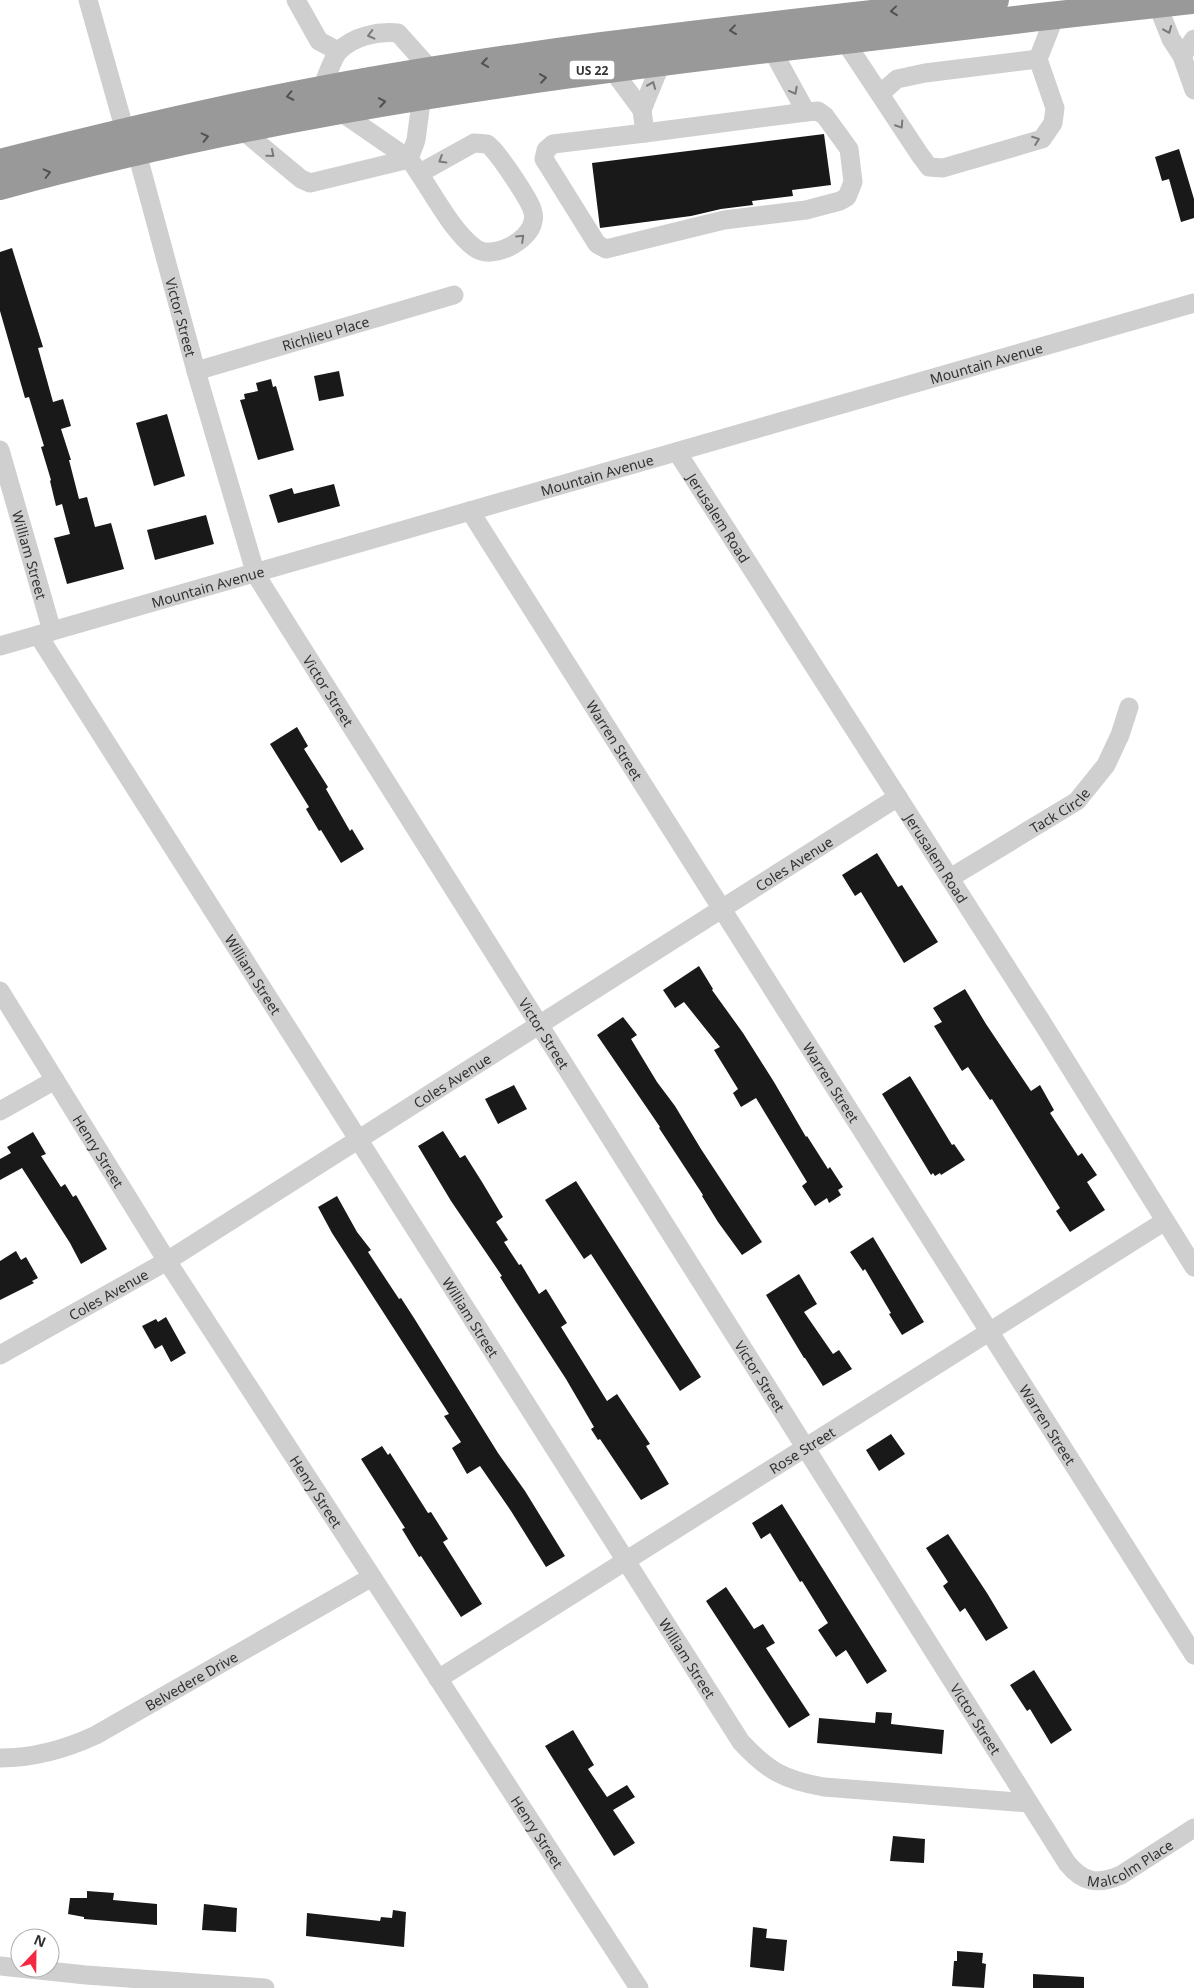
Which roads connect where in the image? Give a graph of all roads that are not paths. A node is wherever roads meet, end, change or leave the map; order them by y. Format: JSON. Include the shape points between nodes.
{"nodes":[{"id":1,"x":88,"y":0,"type":"edge"},
{"id":2,"x":296,"y":0,"type":"edge"},
{"id":3,"x":995,"y":0,"type":"edge"},
{"id":4,"x":1191,"y":0,"type":"edge"},
{"id":5,"x":1157,"y":4,"type":"junction"},
{"id":6,"x":1055,"y":16,"type":"junction"},
{"id":7,"x":845,"y":19,"type":"edge"},
{"id":8,"x":1194,"y":40,"type":"edge"},
{"id":9,"x":771,"y":48,"type":"junction"},
{"id":10,"x":338,"y":51,"type":"junction"},
{"id":11,"x":1182,"y":56,"type":"junction"},
{"id":12,"x":1038,"y":59,"type":"junction"},
{"id":13,"x":662,"y":61,"type":"junction"},
{"id":14,"x":611,"y":68,"type":"junction"},
{"id":15,"x":427,"y":83,"type":"junction"},
{"id":16,"x":1194,"y":90,"type":"edge"},
{"id":17,"x":880,"y":94,"type":"junction"},
{"id":18,"x":330,"y":100,"type":"junction"},
{"id":19,"x":642,"y":110,"type":"junction"},
{"id":20,"x":806,"y":112,"type":"junction"},
{"id":21,"x":241,"y":129,"type":"junction"},
{"id":22,"x":645,"y":133,"type":"junction"},
{"id":23,"x":131,"y":142,"type":"junction"},
{"id":24,"x":0,"y":163,"type":"edge"},
{"id":25,"x":415,"y":166,"type":"junction"},
{"id":26,"x":0,"y":186,"type":"edge"},
{"id":27,"x":454,"y":295,"type":"dead end"},
{"id":28,"x":1194,"y":303,"type":"edge"},
{"id":29,"x":196,"y":371,"type":"junction"},
{"id":30,"x":0,"y":450,"type":"edge"},
{"id":31,"x":677,"y":452,"type":"junction"},
{"id":32,"x":470,"y":511,"type":"junction"},
{"id":33,"x":255,"y":572,"type":"junction"},
{"id":34,"x":45,"y":633,"type":"junction"},
{"id":35,"x":0,"y":646,"type":"edge"},
{"id":36,"x":1129,"y":707,"type":"dead end"},
{"id":37,"x":898,"y":797,"type":"junction"},
{"id":38,"x":950,"y":878,"type":"junction"},
{"id":39,"x":722,"y":908,"type":"junction"},
{"id":40,"x":0,"y":991,"type":"edge"},
{"id":41,"x":539,"y":1025,"type":"junction"},
{"id":42,"x":55,"y":1080,"type":"junction"},
{"id":43,"x":0,"y":1111,"type":"edge"},
{"id":44,"x":358,"y":1140,"type":"junction"},
{"id":45,"x":1165,"y":1220,"type":"junction"},
{"id":46,"x":167,"y":1261,"type":"junction"},
{"id":47,"x":1194,"y":1267,"type":"edge"},
{"id":48,"x":989,"y":1331,"type":"junction"},
{"id":49,"x":0,"y":1355,"type":"edge"},
{"id":50,"x":805,"y":1448,"type":"junction"},
{"id":51,"x":626,"y":1560,"type":"junction"},
{"id":52,"x":372,"y":1577,"type":"junction"},
{"id":53,"x":1194,"y":1655,"type":"edge"},
{"id":54,"x":438,"y":1679,"type":"junction"},
{"id":55,"x":0,"y":1758,"type":"edge"},
{"id":56,"x":1029,"y":1803,"type":"junction"},
{"id":57,"x":1194,"y":1828,"type":"edge"},
{"id":58,"x":1067,"y":1863,"type":"joint"},
{"id":59,"x":0,"y":1966,"type":"edge"},
{"id":60,"x":125,"y":1983,"type":"edge"},
{"id":61,"x":265,"y":1988,"type":"edge"},
{"id":62,"x":639,"y":1988,"type":"edge"}],
"edges":[{"from":1,"to":23,"type":"street","name":"Victor Street"},
{"from":2,"to":10,"type":"street","via":[[319,41]]},
{"from":3,"to":7,"type":"highway","number":"US 22","one_way":true},
{"from":4,"to":5,"type":"highway","number":"US 22"},
{"from":5,"to":6,"type":"highway","number":"US 22"},
{"from":5,"to":11,"type":"street","one_way":true},
{"from":6,"to":7,"type":"highway","number":"US 22"},
{"from":6,"to":12,"type":"street"},
{"from":7,"to":9,"type":"highway","number":"US 22"},
{"from":7,"to":15,"type":"highway","number":"US 22","one_way":true,"via":[[673,37]]},
{"from":7,"to":17,"type":"street"},
{"from":8,"to":11,"type":"street"},
{"from":9,"to":13,"type":"highway","number":"US 22"},
{"from":9,"to":20,"type":"street","one_way":true},
{"from":15,"to":10,"type":"street","one_way":true,"via":[[398,33],[374,33]]},
{"from":10,"to":18,"type":"street"},
{"from":11,"to":16,"type":"street"},
{"from":12,"to":17,"type":"street","via":[[897,79]]},
{"from":17,"to":12,"type":"street","one_way":true,"via":[[928,167],[943,168],[1042,139],[1053,122],[1055,108]]},
{"from":13,"to":14,"type":"highway","number":"US 22"},
{"from":19,"to":13,"type":"street","one_way":true},
{"from":15,"to":14,"type":"highway","number":"US 22","one_way":true},
{"from":14,"to":19,"type":"street"},
{"from":15,"to":18,"type":"highway","number":"US 22"},
{"from":15,"to":25,"type":"street","via":[[416,140]]},
{"from":18,"to":21,"type":"highway","number":"US 22"},
{"from":18,"to":23,"type":"highway","number":"US 22","one_way":true},
{"from":18,"to":25,"type":"street"},
{"from":19,"to":22,"type":"street"},
{"from":20,"to":22,"type":"street"},
{"from":20,"to":22,"type":"street","via":[[826,116],[849,149],[853,182],[847,197],[806,210],[724,220],[604,249],[597,244],[545,162],[546,150],[558,143]]},
{"from":23,"to":21,"type":"highway","number":"US 22","one_way":true},
{"from":21,"to":25,"type":"street","one_way":true,"via":[[310,183]]},
{"from":23,"to":24,"type":"highway","number":"US 22"},
{"from":26,"to":23,"type":"highway","number":"US 22","one_way":true},
{"from":23,"to":29,"type":"street","name":"Victor Street"},
{"from":25,"to":25,"type":"street","one_way":true,"via":[[463,238],[477,250],[495,252],[512,246],[526,234],[533,222],[532,209],[496,152],[487,144],[474,143]]},
{"from":27,"to":29,"type":"street","name":"Richlieu Place"},
{"from":28,"to":31,"type":"street","name":"Mountain Avenue"},
{"from":29,"to":33,"type":"street","name":"Victor Street"},
{"from":30,"to":34,"type":"street","name":"William Street"},
{"from":31,"to":32,"type":"street","name":"Mountain Avenue"},
{"from":31,"to":37,"type":"street","name":"Jerusalem Road"},
{"from":32,"to":33,"type":"street","name":"Mountain Avenue"},
{"from":32,"to":39,"type":"street","name":"Warren Street"},
{"from":33,"to":34,"type":"street","name":"Mountain Avenue"},
{"from":33,"to":41,"type":"street","name":"Victor Street"},
{"from":34,"to":35,"type":"street","name":"Mountain Avenue"},
{"from":34,"to":44,"type":"street","name":"William Street"},
{"from":36,"to":38,"type":"street","name":"Tack Circle","via":[[1106,765],[1077,801]]},
{"from":37,"to":38,"type":"street","name":"Jerusalem Road"},
{"from":37,"to":39,"type":"street","name":"Coles Avenue"},
{"from":38,"to":45,"type":"street","name":"Jerusalem Road"},
{"from":39,"to":41,"type":"street","name":"Coles Avenue"},
{"from":39,"to":48,"type":"street","name":"Warren Street"},
{"from":40,"to":42,"type":"street","name":"Henry Street"},
{"from":41,"to":44,"type":"street","name":"Coles Avenue"},
{"from":41,"to":50,"type":"street","name":"Victor Street"},
{"from":42,"to":43,"type":"street"},
{"from":42,"to":46,"type":"street","name":"Henry Street"},
{"from":44,"to":46,"type":"street","name":"Coles Avenue"},
{"from":44,"to":51,"type":"street","name":"William Street"},
{"from":45,"to":47,"type":"street","name":"Jerusalem Road"},
{"from":45,"to":48,"type":"street","name":"Rose Street"},
{"from":46,"to":49,"type":"street","name":"Coles Avenue"},
{"from":46,"to":52,"type":"street","name":"Henry Street"},
{"from":48,"to":50,"type":"street","name":"Rose Street"},
{"from":48,"to":53,"type":"street","name":"Warren Street"},
{"from":50,"to":51,"type":"street","name":"Rose Street"},
{"from":50,"to":56,"type":"street","name":"Victor Street"},
{"from":51,"to":54,"type":"street","name":"Rose Street"},
{"from":51,"to":56,"type":"street","name":"William Street","via":[[741,1742],[777,1774],[800,1783],[824,1787]]},
{"from":52,"to":54,"type":"street","name":"Henry Street"},
{"from":52,"to":55,"type":"street","name":"Belvedere Drive","via":[[96,1735],[53,1751]]},
{"from":54,"to":62,"type":"street","name":"Henry Street"},
{"from":56,"to":58,"type":"street","name":"Victor Street"},
{"from":57,"to":58,"type":"street","name":"Malcolm Place","via":[[1108,1880],[1084,1878]]},
{"from":59,"to":60,"type":"street"},
{"from":60,"to":61,"type":"street"}]}
